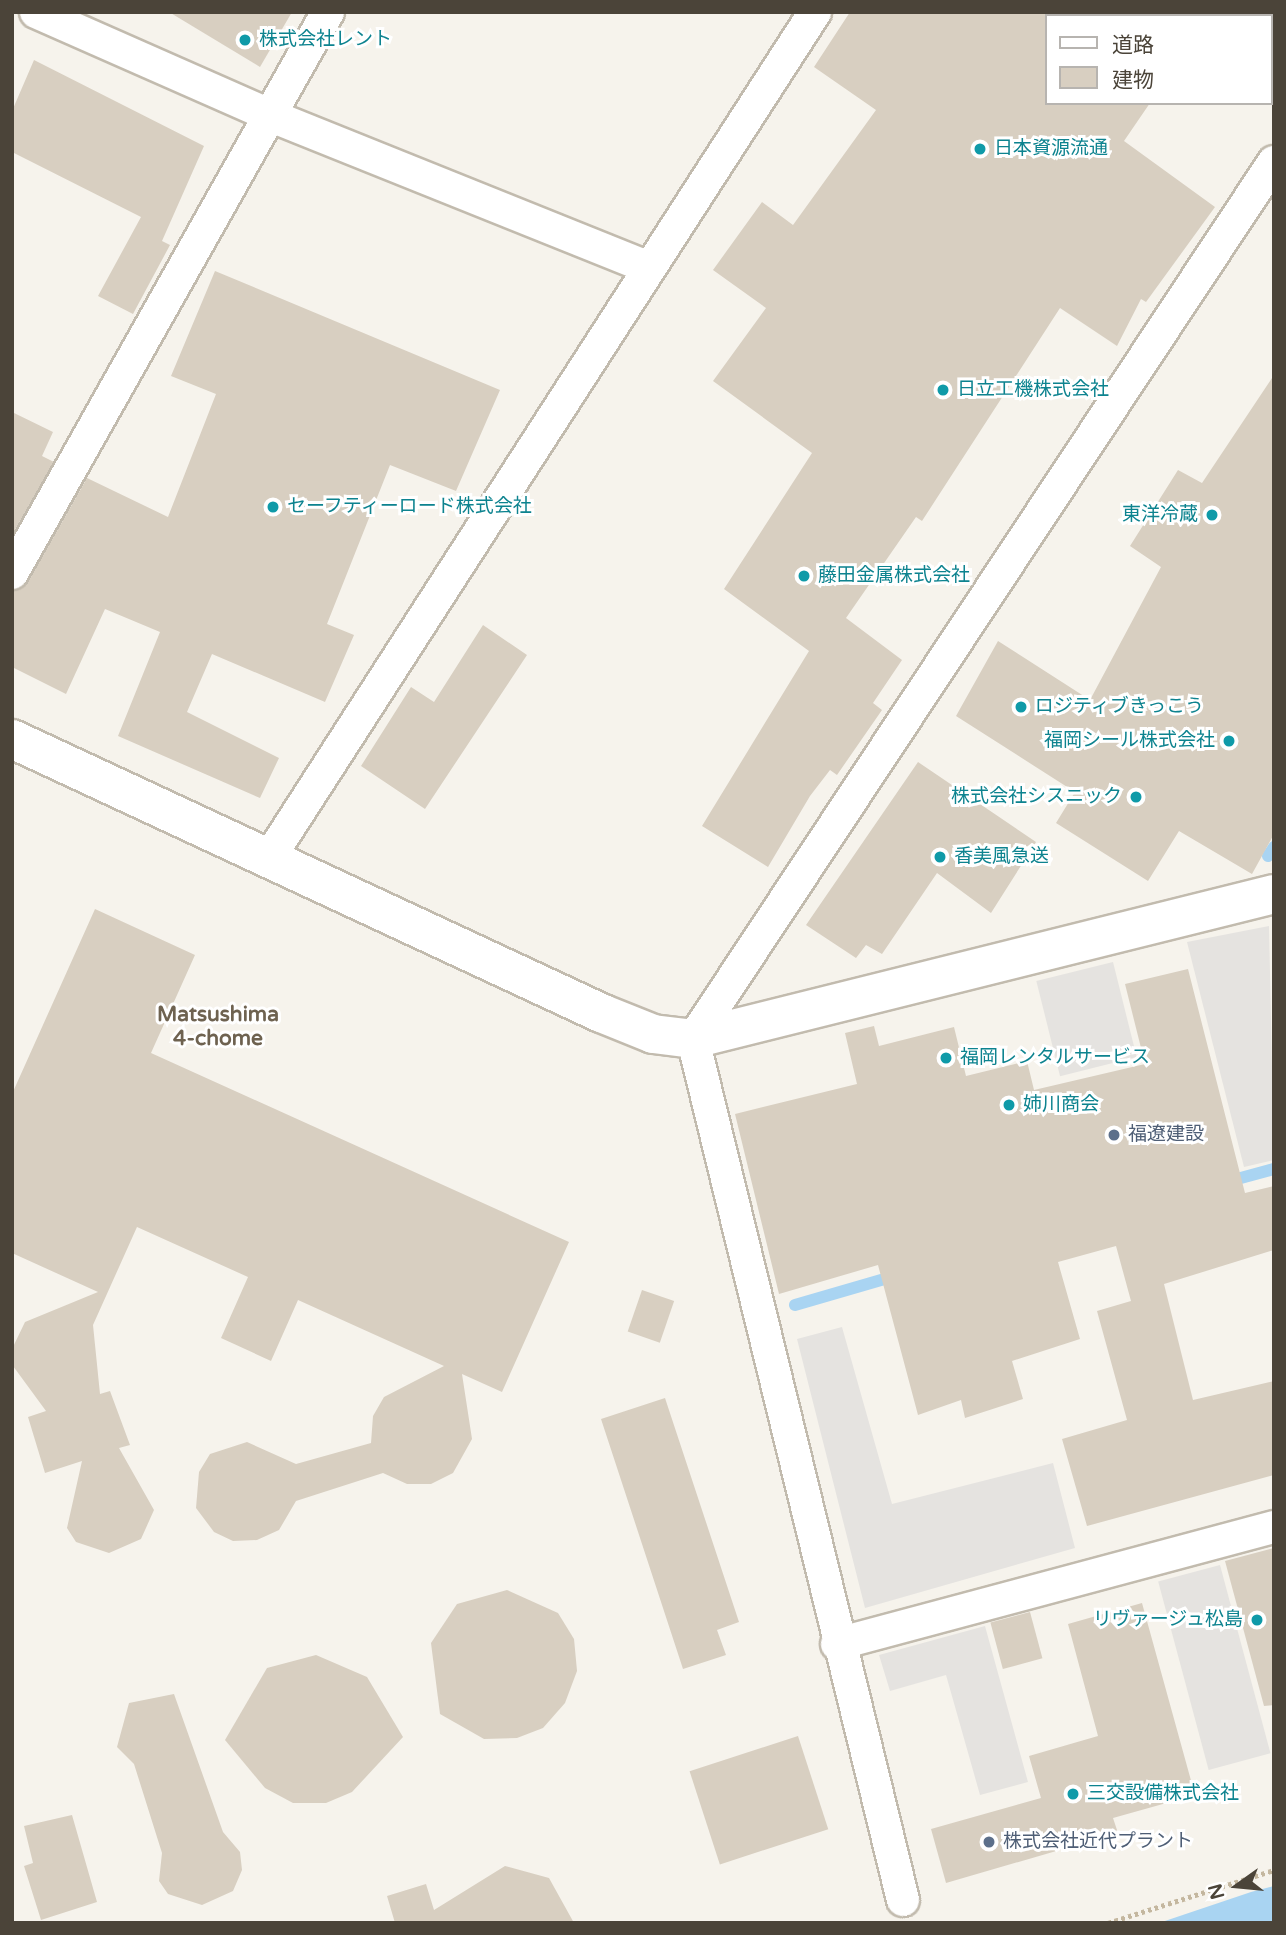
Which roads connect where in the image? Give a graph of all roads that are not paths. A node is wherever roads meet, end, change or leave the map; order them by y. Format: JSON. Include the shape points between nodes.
{"nodes":[{"id":1,"x":36,"y":12,"type":"edge"},
{"id":2,"x":328,"y":12,"type":"edge"},
{"id":3,"x":815,"y":12,"type":"edge"},
{"id":4,"x":270,"y":115,"type":"junction"},
{"id":5,"x":1274,"y":162,"type":"edge"},
{"id":6,"x":646,"y":267,"type":"junction"},
{"id":7,"x":12,"y":573,"type":"edge"},
{"id":8,"x":12,"y":739,"type":"edge"},
{"id":9,"x":269,"y":858,"type":"junction"},
{"id":10,"x":1274,"y":894,"type":"edge"},
{"id":11,"x":693,"y":1039,"type":"junction"},
{"id":12,"x":1274,"y":1527,"type":"edge"},
{"id":13,"x":836,"y":1644,"type":"junction"},
{"id":14,"x":902,"y":1900,"type":"dead end"}],
"edges":[{"from":1,"to":4,"type":"street"},
{"from":2,"to":4,"type":"street"},
{"from":3,"to":6,"type":"street"},
{"from":4,"to":6,"type":"street"},
{"from":4,"to":7,"type":"street"},
{"from":5,"to":11,"type":"street"},
{"from":6,"to":9,"type":"street"},
{"from":8,"to":9,"type":"street"},
{"from":9,"to":11,"type":"street","via":[[601,1013],[653,1034]]},
{"from":10,"to":11,"type":"street"},
{"from":11,"to":13,"type":"street"},
{"from":12,"to":13,"type":"street"},
{"from":13,"to":14,"type":"street"}]}
